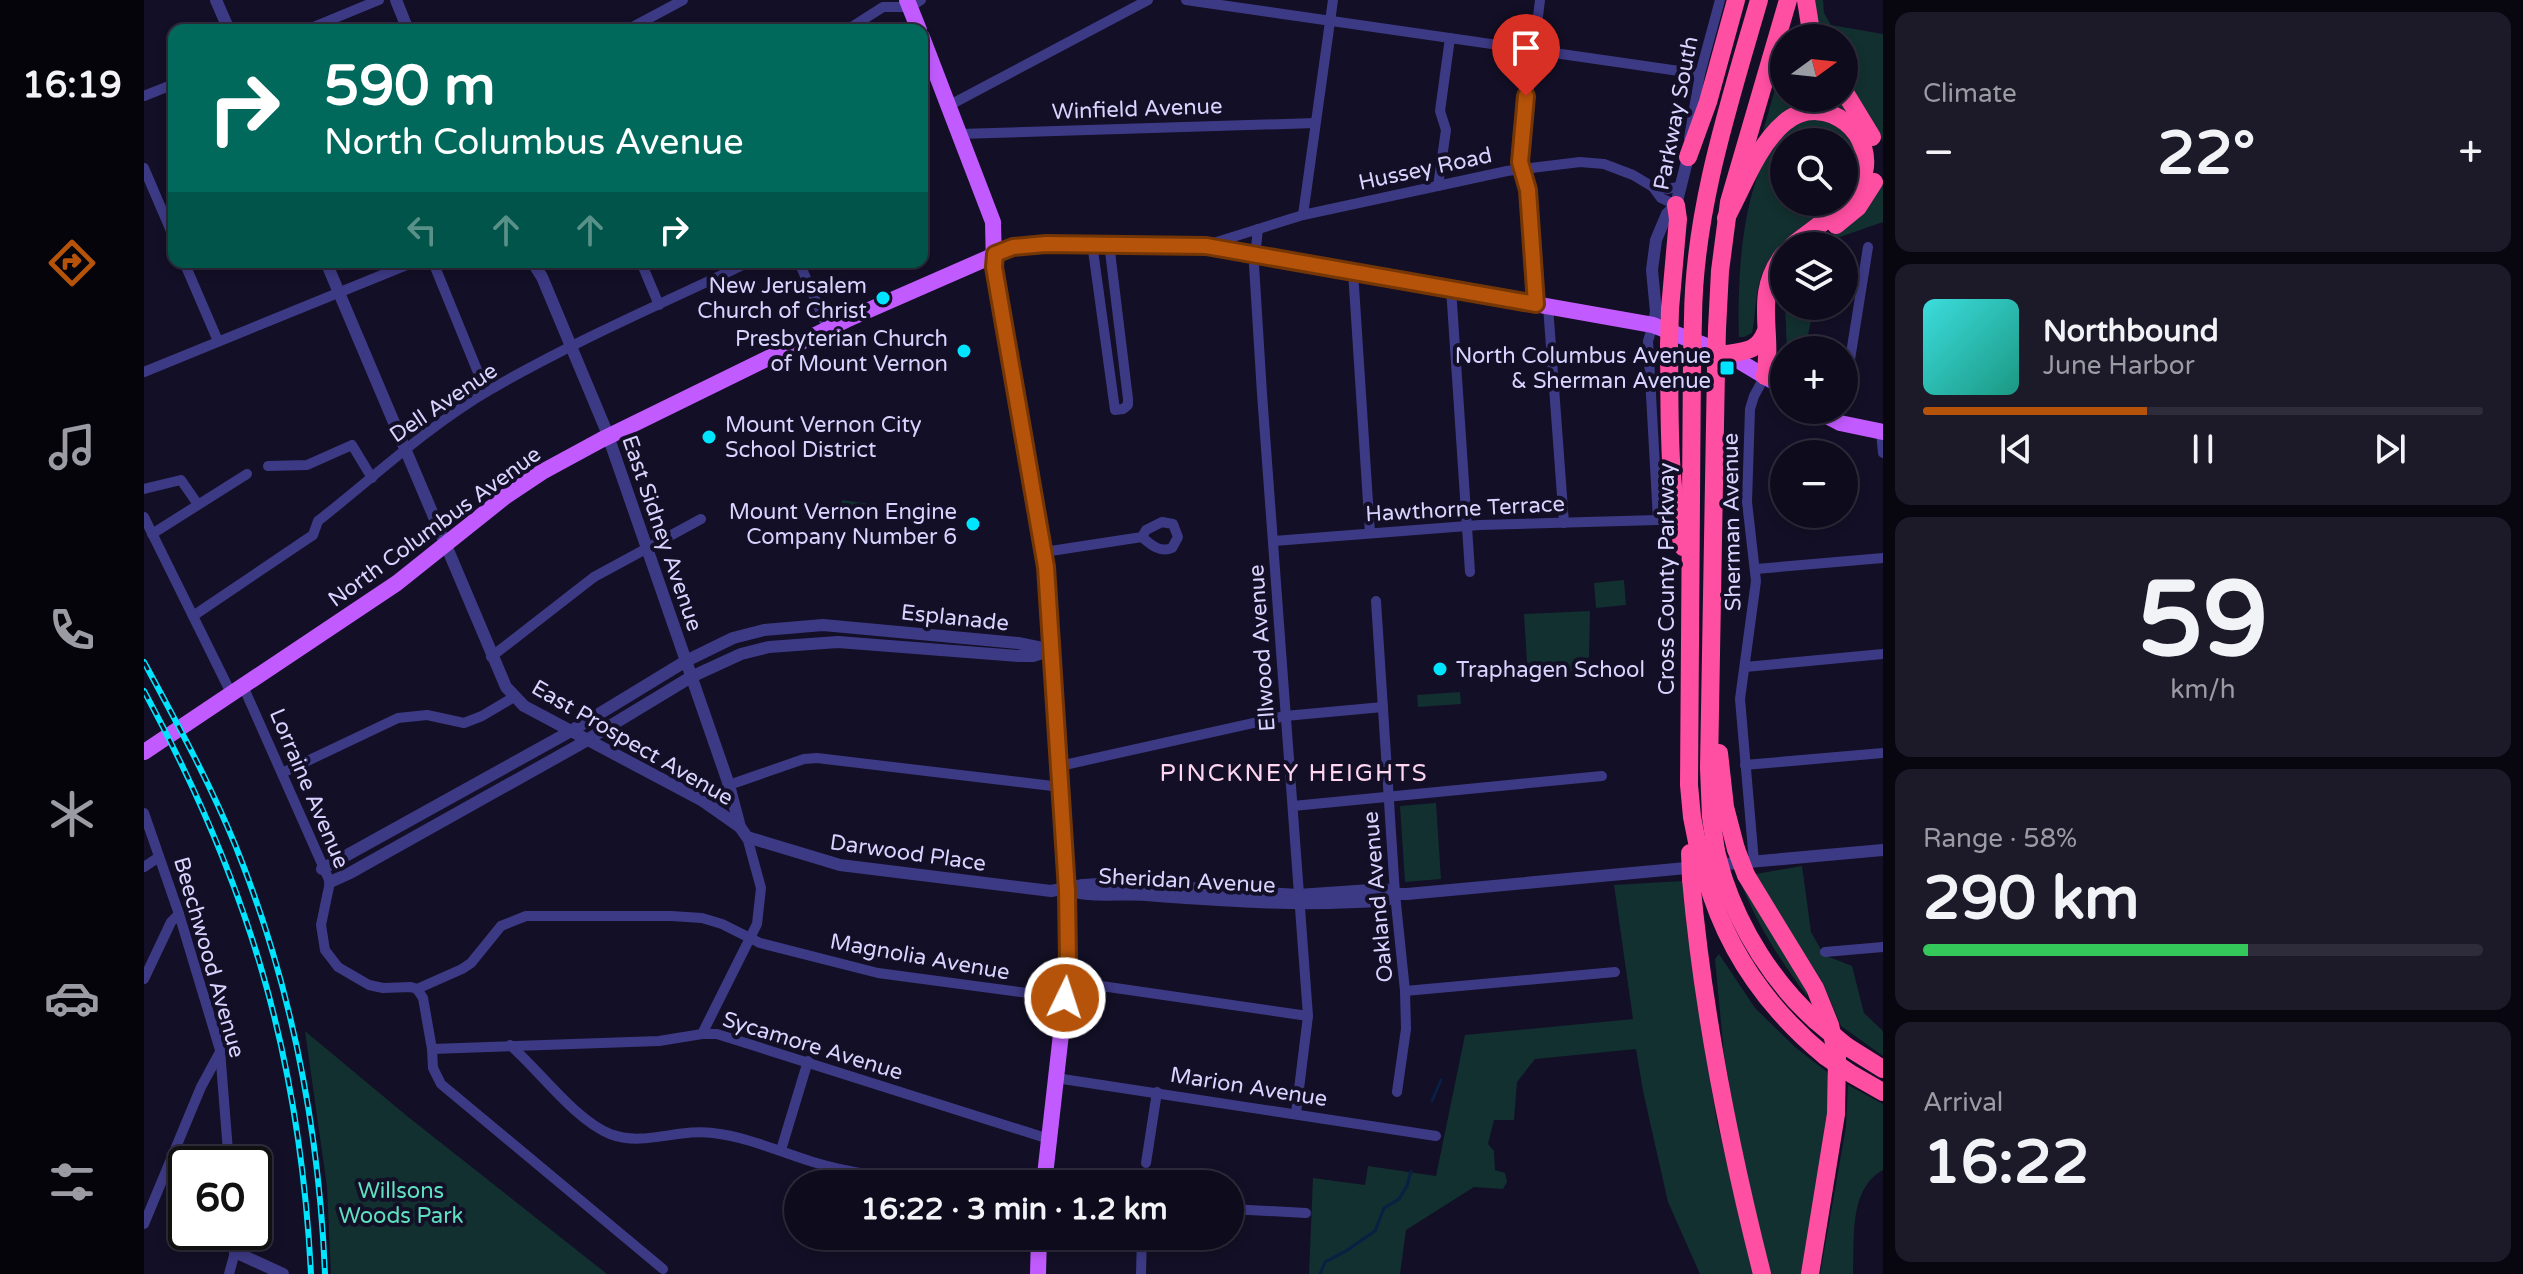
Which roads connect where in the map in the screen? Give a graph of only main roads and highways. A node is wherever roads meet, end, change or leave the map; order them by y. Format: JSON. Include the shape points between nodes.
{"nodes":[{"id":1,"x":1736,"y":0,"type":"edge"},
{"id":2,"x":1759,"y":0,"type":"edge"},
{"id":3,"x":1788,"y":0,"type":"edge"},
{"id":4,"x":1806,"y":0,"type":"edge"},
{"id":5,"x":913,"y":2,"type":"edge"},
{"id":6,"x":918,"y":24,"type":"edge"},
{"id":7,"x":1810,"y":24,"type":"edge"},
{"id":8,"x":928,"y":53,"type":"edge"},
{"id":9,"x":1857,"y":112,"type":"edge"},
{"id":10,"x":1688,"y":157,"type":"road end"},
{"id":11,"x":1676,"y":205,"type":"road end"},
{"id":12,"x":1726,"y":218,"type":"junction"},
{"id":13,"x":1809,"y":232,"type":"edge"},
{"id":14,"x":1826,"y":232,"type":"edge"},
{"id":15,"x":995,"y":254,"type":"junction"},
{"id":16,"x":1770,"y":280,"type":"edge"},
{"id":17,"x":1776,"y":320,"type":"edge"},
{"id":18,"x":1765,"y":333,"type":"junction"},
{"id":19,"x":1722,"y":361,"type":"junction"},
{"id":20,"x":1765,"y":376,"type":"junction"},
{"id":21,"x":1770,"y":379,"type":"edge"},
{"id":22,"x":1858,"y":423,"type":"edge"},
{"id":23,"x":1882,"y":432,"type":"edge"},
{"id":24,"x":1690,"y":573,"type":"junction"},
{"id":25,"x":1711,"y":703,"type":"junction"},
{"id":26,"x":144,"y":752,"type":"edge"},
{"id":27,"x":1702,"y":852,"type":"junction"},
{"id":28,"x":1707,"y":878,"type":"junction"},
{"id":29,"x":1883,"y":1069,"type":"edge"},
{"id":30,"x":1883,"y":1092,"type":"edge"},
{"id":31,"x":1046,"y":1170,"type":"edge"},
{"id":32,"x":1039,"y":1250,"type":"edge"},
{"id":33,"x":1038,"y":1274,"type":"edge"},
{"id":34,"x":1762,"y":1274,"type":"edge"},
{"id":35,"x":1810,"y":1274,"type":"edge"}],
"edges":[{"from":1,"to":10,"type":"highway"},
{"from":2,"to":24,"type":"highway","name":"Cross County Parkway","bridge":true,"via":[[1703,212],[1694,273]]},
{"from":3,"to":12,"type":"highway","name":"Cross County Parkway"},
{"from":4,"to":7,"type":"highway"},
{"from":5,"to":6,"type":"main road"},
{"from":8,"to":15,"type":"main road","via":[[993,222]]},
{"from":9,"to":14,"type":"highway","via":[[1873,139],[1876,173],[1858,207]]},
{"from":11,"to":24,"type":"highway","bridge":true,"via":[[1670,414],[1677,523]]},
{"from":12,"to":13,"type":"highway","via":[[1783,124],[1810,111],[1838,115],[1862,143],[1862,180]]},
{"from":12,"to":19,"type":"highway","name":"Cross County Parkway","bridge":true,"via":[[1718,287]]},
{"from":15,"to":19,"type":"main road","name":"North Columbus Avenue","via":[[1013,247],[1100,243],[1206,246],[1653,325]]},
{"from":15,"to":26,"type":"main road","name":"North Columbus Avenue","via":[[828,329],[525,483],[397,583]]},
{"from":15,"to":31,"type":"main road","via":[[1044,552],[1067,890],[1066,990]]},
{"from":16,"to":18,"type":"highway"},
{"from":17,"to":20,"type":"highway","via":[[1776,358]]},
{"from":18,"to":19,"type":"highway","via":[[1753,349]]},
{"from":18,"to":20,"type":"highway"},
{"from":19,"to":20,"type":"main road","name":"North Columbus Avenue"},
{"from":19,"to":25,"type":"highway","name":"Cross County Parkway"},
{"from":20,"to":21,"type":"main road","name":"North Columbus Avenue"},
{"from":22,"to":23,"type":"main road"},
{"from":24,"to":27,"type":"highway","name":"Cross County Parkway","via":[[1690,800]]},
{"from":25,"to":27,"type":"highway","name":"Cross County Parkway"},
{"from":25,"to":35,"type":"highway","bridge":true,"via":[[1736,849],[1815,988],[1837,1056],[1836,1114]]},
{"from":27,"to":28,"type":"highway","name":"Cross County Parkway","bridge":true},
{"from":27,"to":28,"type":"highway","bridge":true},
{"from":28,"to":29,"type":"highway","name":"Cross County Parkway","bridge":true,"via":[[1738,913],[1765,963],[1794,1000],[1846,1046]]},
{"from":28,"to":30,"type":"highway","name":"Cross County Parkway","bridge":true,"via":[[1725,934],[1788,1023],[1825,1056]]},
{"from":28,"to":34,"type":"highway","via":[[1703,981],[1720,1093]]},
{"from":32,"to":33,"type":"main road"}]}
